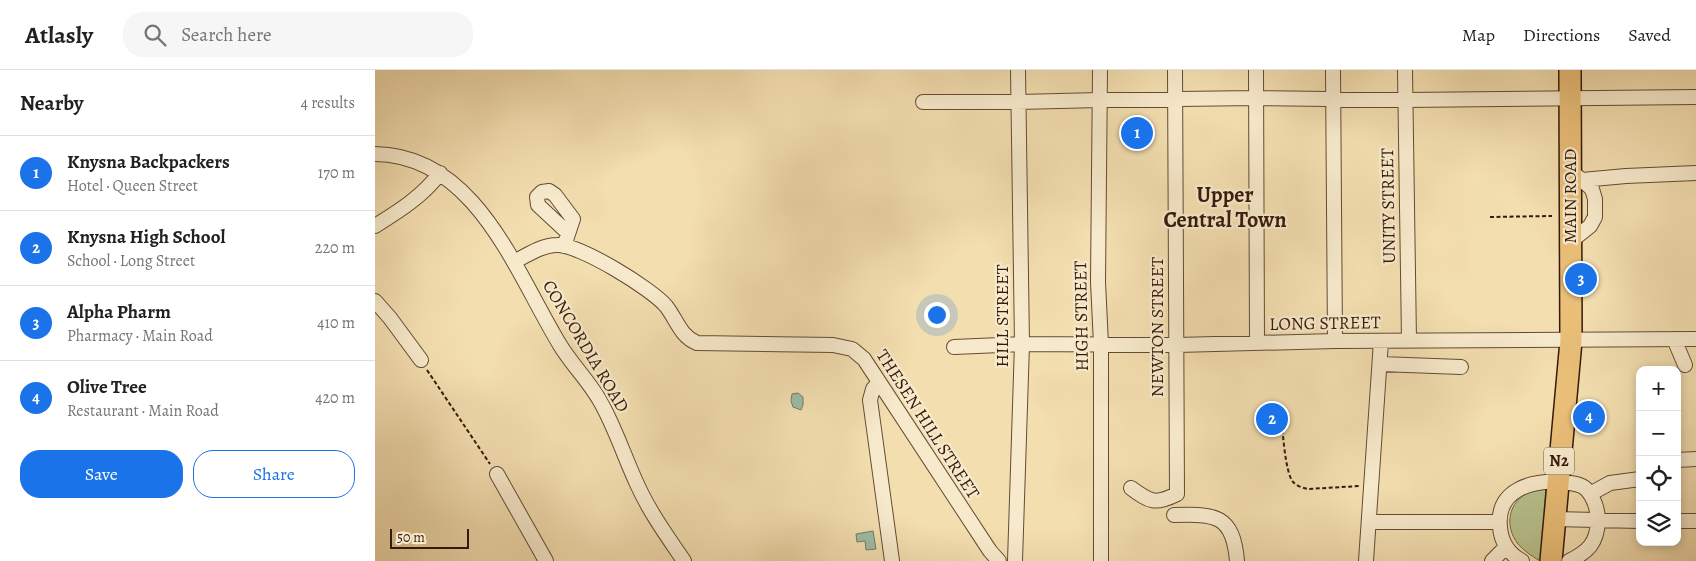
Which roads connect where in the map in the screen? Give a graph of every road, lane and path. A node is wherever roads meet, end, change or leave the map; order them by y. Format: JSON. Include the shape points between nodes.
{"nodes":[{"id":1,"x":1018,"y":70,"type":"edge"},
{"id":2,"x":1100,"y":70,"type":"edge"},
{"id":3,"x":1175,"y":70,"type":"edge"},
{"id":4,"x":1256,"y":70,"type":"edge"},
{"id":5,"x":1333,"y":70,"type":"edge"},
{"id":6,"x":1405,"y":70,"type":"edge"},
{"id":7,"x":1570,"y":70,"type":"edge"},
{"id":8,"x":1696,"y":97,"type":"edge"},
{"id":9,"x":1256,"y":98,"type":"junction"},
{"id":10,"x":1570,"y":98,"type":"junction"},
{"id":11,"x":1333,"y":99,"type":"junction"},
{"id":12,"x":1100,"y":100,"type":"junction"},
{"id":13,"x":1174,"y":100,"type":"junction"},
{"id":14,"x":1405,"y":100,"type":"junction"},
{"id":15,"x":923,"y":102,"type":"dead end"},
{"id":16,"x":1018,"y":102,"type":"junction"},
{"id":17,"x":375,"y":154,"type":"edge"},
{"id":18,"x":440,"y":173,"type":"junction"},
{"id":19,"x":1696,"y":173,"type":"edge"},
{"id":20,"x":1576,"y":176,"type":"junction"},
{"id":21,"x":1552,"y":216,"type":"dead end"},
{"id":22,"x":1490,"y":217,"type":"dead end"},
{"id":23,"x":375,"y":226,"type":"edge"},
{"id":24,"x":514,"y":262,"type":"junction"},
{"id":25,"x":375,"y":301,"type":"edge"},
{"id":26,"x":1674,"y":339,"type":"junction"},
{"id":27,"x":1696,"y":339,"type":"edge"},
{"id":28,"x":1335,"y":341,"type":"junction"},
{"id":29,"x":1381,"y":341,"type":"junction"},
{"id":30,"x":1409,"y":341,"type":"junction"},
{"id":31,"x":1571,"y":341,"type":"junction"},
{"id":32,"x":1257,"y":343,"type":"junction"},
{"id":33,"x":1022,"y":344,"type":"junction"},
{"id":34,"x":1101,"y":344,"type":"junction"},
{"id":35,"x":1177,"y":345,"type":"junction"},
{"id":36,"x":954,"y":347,"type":"dead end"},
{"id":37,"x":421,"y":360,"type":"joint"},
{"id":38,"x":1380,"y":364,"type":"junction"},
{"id":39,"x":1685,"y":365,"type":"dead end"},
{"id":40,"x":1461,"y":367,"type":"dead end"},
{"id":41,"x":879,"y":382,"type":"junction"},
{"id":42,"x":1281,"y":417,"type":"dead end"},
{"id":43,"x":1696,"y":459,"type":"edge"},
{"id":44,"x":1681,"y":460,"type":"edge"},
{"id":45,"x":497,"y":474,"type":"joint"},
{"id":46,"x":1636,"y":480,"type":"edge"},
{"id":47,"x":1557,"y":482,"type":"junction"},
{"id":48,"x":1371,"y":486,"type":"junction"},
{"id":49,"x":1131,"y":488,"type":"dead end"},
{"id":50,"x":1590,"y":494,"type":"junction"},
{"id":51,"x":1174,"y":515,"type":"dead end"},
{"id":52,"x":1554,"y":519,"type":"junction"},
{"id":53,"x":1598,"y":520,"type":"junction"},
{"id":54,"x":1636,"y":520,"type":"edge"},
{"id":55,"x":1681,"y":521,"type":"edge"},
{"id":56,"x":1696,"y":521,"type":"edge"},
{"id":57,"x":1369,"y":522,"type":"junction"},
{"id":58,"x":1499,"y":522,"type":"junction"},
{"id":59,"x":1506,"y":547,"type":"junction"},
{"id":60,"x":546,"y":561,"type":"edge"},
{"id":61,"x":684,"y":561,"type":"edge"},
{"id":62,"x":892,"y":561,"type":"edge"},
{"id":63,"x":999,"y":561,"type":"edge"},
{"id":64,"x":1015,"y":561,"type":"edge"},
{"id":65,"x":1101,"y":561,"type":"edge"},
{"id":66,"x":1237,"y":561,"type":"edge"},
{"id":67,"x":1367,"y":561,"type":"edge"},
{"id":68,"x":1492,"y":561,"type":"edge"},
{"id":69,"x":1522,"y":561,"type":"edge"},
{"id":70,"x":1558,"y":561,"type":"edge"}],
"edges":[{"from":1,"to":16,"type":"street","name":"HILL STREET"},
{"from":2,"to":12,"type":"street","name":"HIGH STREET"},
{"from":3,"to":13,"type":"street","name":"NEWTON STREET"},
{"from":4,"to":9,"type":"street"},
{"from":5,"to":11,"type":"street"},
{"from":6,"to":14,"type":"street","name":"UNITY STREET"},
{"from":7,"to":10,"type":"highway","name":"MAIN ROAD","number":"N2"},
{"from":8,"to":10,"type":"street"},
{"from":9,"to":11,"type":"street"},
{"from":9,"to":13,"type":"street"},
{"from":9,"to":32,"type":"street"},
{"from":10,"to":14,"type":"street"},
{"from":10,"to":20,"type":"highway","name":"MAIN ROAD","number":"N2"},
{"from":11,"to":14,"type":"street"},
{"from":11,"to":28,"type":"street"},
{"from":12,"to":13,"type":"street"},
{"from":12,"to":16,"type":"street"},
{"from":12,"to":34,"type":"street","name":"HIGH STREET","via":[[1098,282]]},
{"from":13,"to":35,"type":"street","name":"NEWTON STREET"},
{"from":14,"to":30,"type":"street","name":"UNITY STREET"},
{"from":15,"to":16,"type":"street"},
{"from":16,"to":33,"type":"street","name":"HILL STREET"},
{"from":17,"to":18,"type":"street","name":"CONCORDIA ROAD","via":[[413,160]]},
{"from":18,"to":23,"type":"street","via":[[415,199]]},
{"from":18,"to":24,"type":"street","name":"CONCORDIA ROAD","via":[[473,204]]},
{"from":19,"to":20,"type":"street"},
{"from":20,"to":31,"type":"highway","name":"MAIN ROAD","number":"N2","via":[[1570,242]]},
{"from":21,"to":22,"type":"path"},
{"from":24,"to":41,"type":"street","name":"THESEN HILL STREET","via":[[566,239],[656,296],[689,340],[710,344],[844,346],[858,353]]},
{"from":24,"to":61,"type":"street","name":"CONCORDIA ROAD","via":[[561,346],[599,398],[637,485]]},
{"from":25,"to":37,"type":"street"},
{"from":26,"to":27,"type":"street","name":"LONG STREET"},
{"from":26,"to":31,"type":"street","name":"LONG STREET"},
{"from":26,"to":39,"type":"street"},
{"from":28,"to":29,"type":"street","name":"LONG STREET"},
{"from":28,"to":32,"type":"street","name":"LONG STREET"},
{"from":29,"to":30,"type":"street","name":"LONG STREET"},
{"from":29,"to":38,"type":"street"},
{"from":30,"to":31,"type":"street","name":"LONG STREET"},
{"from":31,"to":47,"type":"highway","name":"MAIN ROAD","number":"N2"},
{"from":32,"to":35,"type":"street","name":"LONG STREET"},
{"from":33,"to":34,"type":"street","name":"LONG STREET"},
{"from":33,"to":36,"type":"street","name":"LONG STREET"},
{"from":33,"to":64,"type":"street","name":"HILL STREET"},
{"from":34,"to":35,"type":"street","name":"LONG STREET"},
{"from":34,"to":65,"type":"street","name":"HIGH STREET"},
{"from":35,"to":49,"type":"street","name":"NEWTON STREET","via":[[1177,494],[1163,501],[1151,501]]},
{"from":37,"to":45,"type":"path"},
{"from":38,"to":40,"type":"street"},
{"from":38,"to":48,"type":"street"},
{"from":41,"to":62,"type":"street","via":[[870,400]]},
{"from":41,"to":63,"type":"street","name":"THESEN HILL STREET","via":[[989,552]]},
{"from":42,"to":48,"type":"path","via":[[1289,474],[1294,482],[1308,489]]},
{"from":43,"to":44,"type":"street"},
{"from":45,"to":60,"type":"street"},
{"from":46,"to":50,"type":"street","via":[[1610,483]]},
{"from":47,"to":50,"type":"street","via":[[1573,483]]},
{"from":47,"to":52,"type":"highway","name":"MAIN ROAD","number":"N2"},
{"from":47,"to":58,"type":"street","via":[[1536,482],[1515,491],[1507,500]]},
{"from":48,"to":57,"type":"street"},
{"from":50,"to":53,"type":"street"},
{"from":51,"to":66,"type":"street","via":[[1211,516],[1220,520],[1233,536]]},
{"from":52,"to":53,"type":"street"},
{"from":52,"to":70,"type":"highway","name":"MAIN ROAD","number":"N2"},
{"from":53,"to":54,"type":"street"},
{"from":53,"to":70,"type":"street","via":[[1595,538],[1585,553]]},
{"from":55,"to":56,"type":"street"},
{"from":57,"to":58,"type":"street"},
{"from":57,"to":67,"type":"street"},
{"from":58,"to":59,"type":"street"},
{"from":59,"to":68,"type":"street"},
{"from":59,"to":69,"type":"street"}]}
